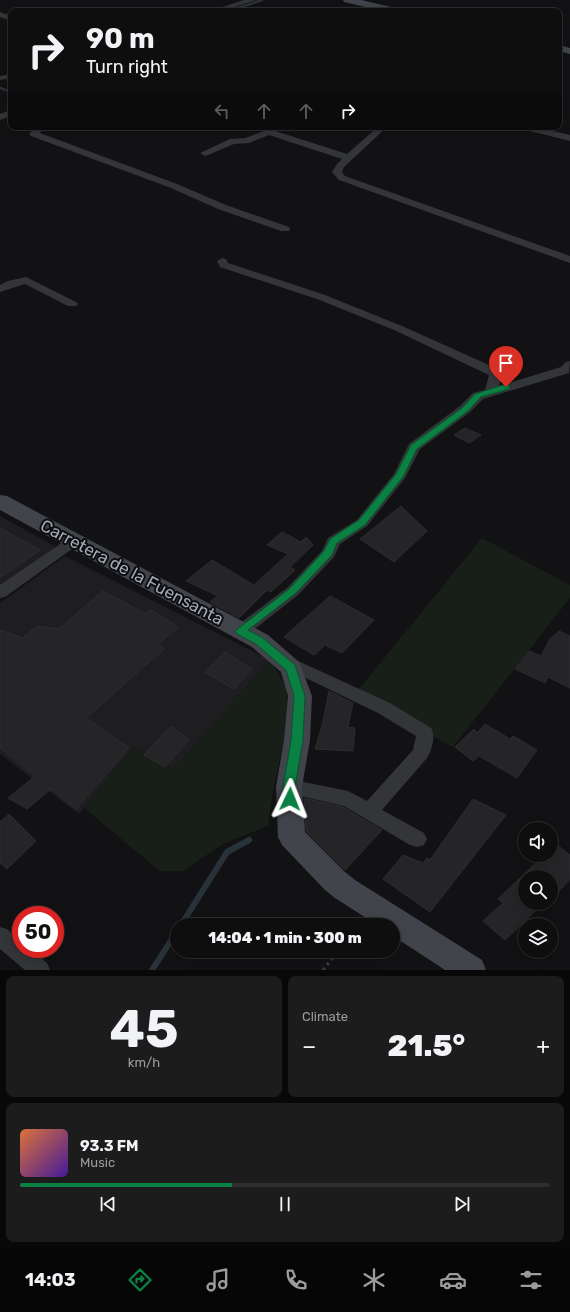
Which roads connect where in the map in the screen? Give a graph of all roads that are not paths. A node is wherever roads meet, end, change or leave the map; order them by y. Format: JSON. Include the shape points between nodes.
{"nodes":[{"id":1,"x":252,"y":0,"type":"edge"},
{"id":2,"x":348,"y":0,"type":"edge"},
{"id":3,"x":224,"y":8,"type":"edge"},
{"id":4,"x":383,"y":8,"type":"edge"},
{"id":5,"x":37,"y":130,"type":"edge"},
{"id":6,"x":380,"y":130,"type":"edge"},
{"id":7,"x":537,"y":130,"type":"edge"},
{"id":8,"x":570,"y":138,"type":"edge"},
{"id":9,"x":205,"y":152,"type":"dead end"},
{"id":10,"x":349,"y":158,"type":"junction"},
{"id":11,"x":285,"y":229,"type":"dead end"},
{"id":12,"x":570,"y":260,"type":"edge"},
{"id":13,"x":222,"y":261,"type":"dead end"},
{"id":14,"x":0,"y":289,"type":"edge"},
{"id":15,"x":72,"y":304,"type":"dead end"},
{"id":16,"x":570,"y":365,"type":"edge"},
{"id":17,"x":491,"y":392,"type":"junction"},
{"id":18,"x":0,"y":501,"type":"edge"},
{"id":19,"x":74,"y":541,"type":"junction"},
{"id":20,"x":0,"y":592,"type":"edge"},
{"id":21,"x":241,"y":631,"type":"junction"},
{"id":22,"x":279,"y":658,"type":"junction"},
{"id":23,"x":289,"y":787,"type":"junction"},
{"id":24,"x":370,"y":812,"type":"junction"},
{"id":25,"x":418,"y":839,"type":"dead end"},
{"id":26,"x":0,"y":936,"type":"edge"},
{"id":27,"x":40,"y":970,"type":"edge"},
{"id":28,"x":471,"y":970,"type":"edge"}],
"edges":[{"from":1,"to":3,"type":"street"},
{"from":2,"to":4,"type":"main road"},
{"from":5,"to":11,"type":"street","via":[[34,134]]},
{"from":6,"to":10,"type":"street"},
{"from":7,"to":8,"type":"street"},
{"from":9,"to":10,"type":"street","via":[[269,132]]},
{"from":10,"to":12,"type":"street","via":[[337,172],[342,178]]},
{"from":13,"to":17,"type":"street","via":[[224,265],[321,297],[384,322],[496,373]]},
{"from":14,"to":15,"type":"street","via":[[26,280]]},
{"from":16,"to":17,"type":"street","via":[[565,370]]},
{"from":17,"to":21,"type":"street","via":[[478,396],[465,410],[414,447],[400,475],[362,523],[333,541],[329,553],[293,591]]},
{"from":18,"to":19,"type":"main road","name":"Carretera de la Fuensanta"},
{"from":19,"to":20,"type":"street"},
{"from":19,"to":21,"type":"main road","name":"Carretera de la Fuensanta"},
{"from":21,"to":22,"type":"main road","name":"Carretera de la Fuensanta","via":[[260,641]]},
{"from":22,"to":23,"type":"main road","name":"Carretera de la Fuensanta","via":[[291,668],[300,696],[297,740]]},
{"from":22,"to":24,"type":"street","via":[[384,708],[425,733],[421,753]]},
{"from":23,"to":24,"type":"street","via":[[348,799]]},
{"from":23,"to":28,"type":"main road","name":"Carretera de la Fuensanta","via":[[292,837],[335,881]]},
{"from":24,"to":25,"type":"street"},
{"from":26,"to":27,"type":"street"}]}
